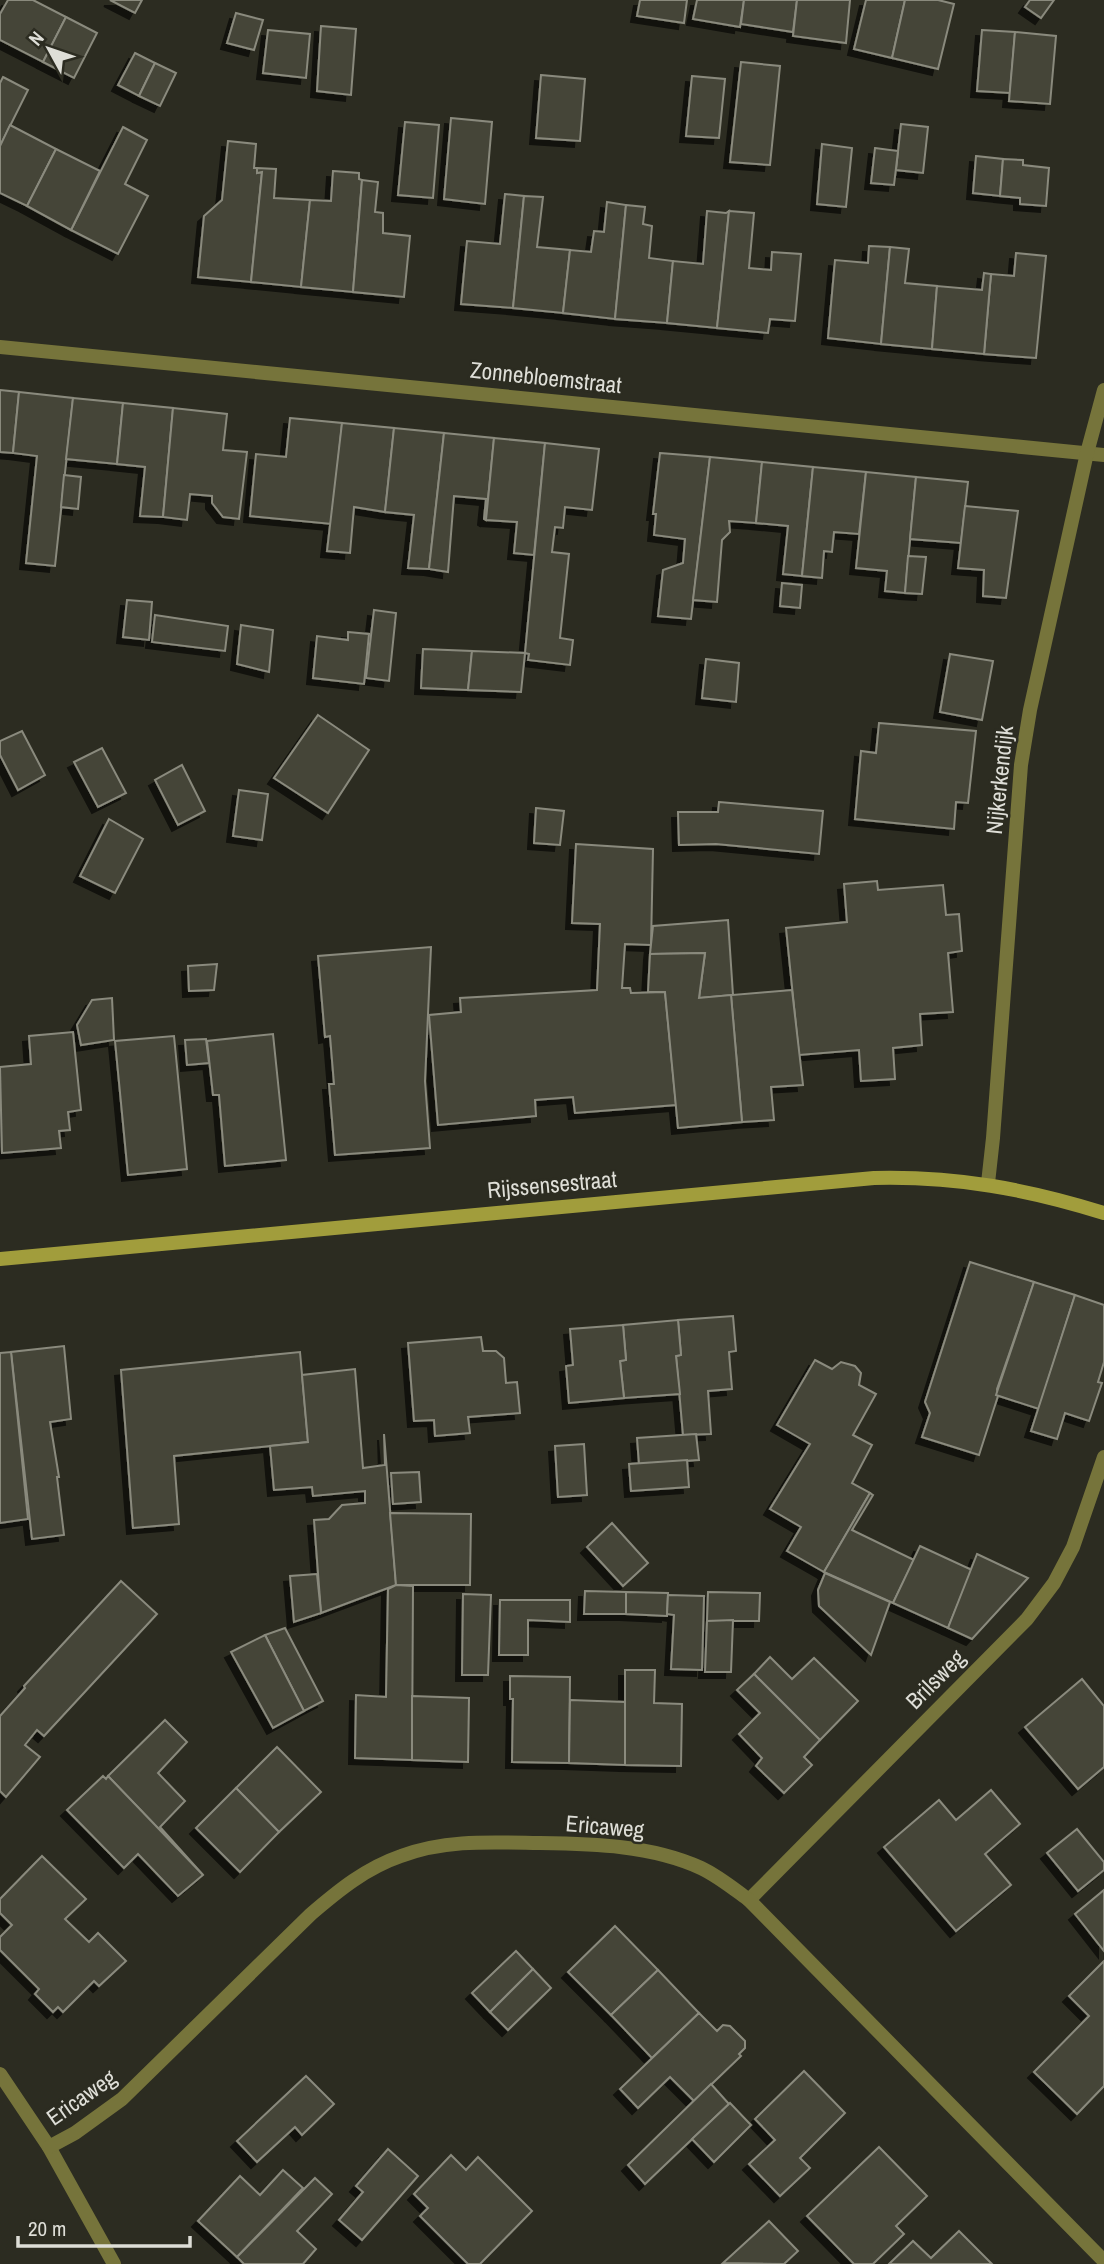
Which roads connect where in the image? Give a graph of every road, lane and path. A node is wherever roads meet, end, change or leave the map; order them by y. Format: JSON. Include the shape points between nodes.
{"nodes":[{"id":1,"x":0,"y":346,"type":"edge"},
{"id":2,"x":1104,"y":390,"type":"edge"},
{"id":3,"x":1087,"y":453,"type":"junction"},
{"id":4,"x":1104,"y":455,"type":"edge"},
{"id":5,"x":988,"y":1183,"type":"junction"},
{"id":6,"x":1104,"y":1213,"type":"edge"},
{"id":7,"x":0,"y":1259,"type":"edge"},
{"id":8,"x":1102,"y":1464,"type":"edge"},
{"id":9,"x":749,"y":1900,"type":"junction"},
{"id":10,"x":0,"y":2074,"type":"edge"},
{"id":11,"x":49,"y":2147,"type":"junction"},
{"id":12,"x":1104,"y":2260,"type":"edge"},
{"id":13,"x":114,"y":2264,"type":"edge"}],
"edges":[{"from":1,"to":3,"type":"street","name":"Zonnebloemstraat"},
{"from":2,"to":3,"type":"street","name":"Nijkerkendijk"},
{"from":3,"to":4,"type":"street","name":"Zonnebloemstraat"},
{"from":3,"to":5,"type":"street","name":"Nijkerkendijk","via":[[1021,765]]},
{"from":5,"to":6,"type":"main road","name":"Rijssensestraat"},
{"from":5,"to":7,"type":"main road","name":"Rijssensestraat","via":[[874,1178]]},
{"from":8,"to":9,"type":"street","name":"Brilsweg","via":[[1073,1547],[1027,1619]]},
{"from":9,"to":11,"type":"street","name":"Ericaweg","via":[[702,1868],[603,1844],[460,1842],[401,1856],[372,1868],[338,1891],[122,2099]]},
{"from":9,"to":12,"type":"street","name":"Ericaweg"},
{"from":10,"to":11,"type":"street"},
{"from":11,"to":13,"type":"street"}]}
